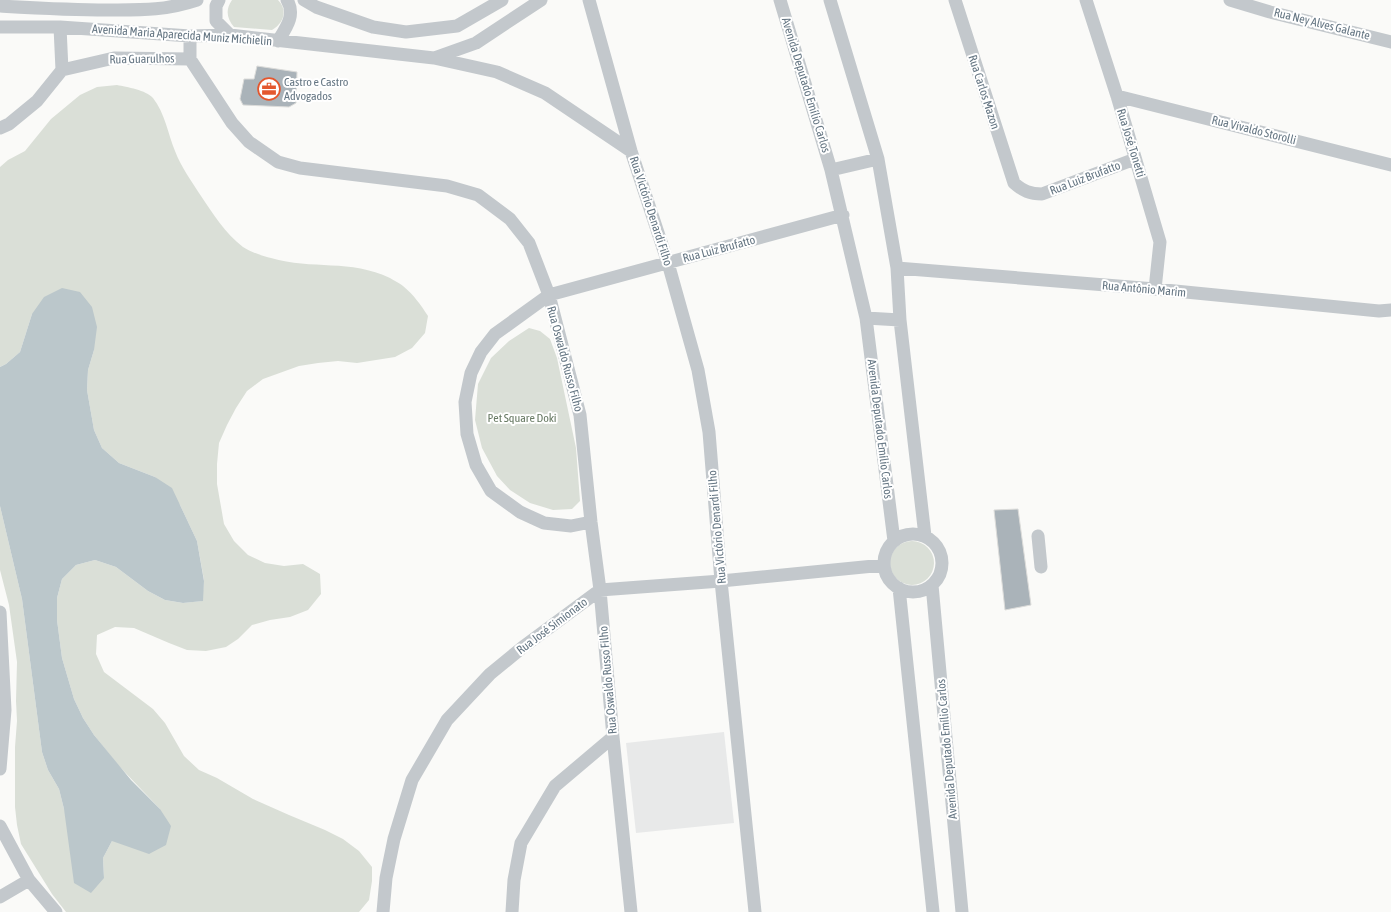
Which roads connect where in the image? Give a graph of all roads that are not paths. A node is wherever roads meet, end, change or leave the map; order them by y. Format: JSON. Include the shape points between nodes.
{"nodes":[{"id":1,"x":197,"y":0,"type":"edge"},
{"id":2,"x":219,"y":0,"type":"edge"},
{"id":3,"x":287,"y":0,"type":"edge"},
{"id":4,"x":304,"y":0,"type":"edge"},
{"id":5,"x":502,"y":0,"type":"edge"},
{"id":6,"x":541,"y":0,"type":"edge"},
{"id":7,"x":588,"y":0,"type":"edge"},
{"id":8,"x":780,"y":0,"type":"edge"},
{"id":9,"x":830,"y":0,"type":"edge"},
{"id":10,"x":955,"y":0,"type":"edge"},
{"id":11,"x":1086,"y":0,"type":"edge"},
{"id":12,"x":1230,"y":0,"type":"edge"},
{"id":13,"x":0,"y":6,"type":"edge"},
{"id":14,"x":0,"y":27,"type":"edge"},
{"id":15,"x":60,"y":27,"type":"junction"},
{"id":16,"x":230,"y":35,"type":"junction"},
{"id":17,"x":190,"y":36,"type":"junction"},
{"id":18,"x":278,"y":41,"type":"junction"},
{"id":19,"x":1391,"y":42,"type":"edge"},
{"id":20,"x":434,"y":58,"type":"junction"},
{"id":21,"x":190,"y":59,"type":"junction"},
{"id":22,"x":62,"y":70,"type":"junction"},
{"id":23,"x":1117,"y":96,"type":"junction"},
{"id":24,"x":0,"y":128,"type":"edge"},
{"id":25,"x":631,"y":151,"type":"junction"},
{"id":26,"x":1136,"y":158,"type":"junction"},
{"id":27,"x":878,"y":159,"type":"junction"},
{"id":28,"x":1391,"y":165,"type":"edge"},
{"id":29,"x":832,"y":170,"type":"junction"},
{"id":30,"x":1014,"y":183,"type":"joint"},
{"id":31,"x":843,"y":215,"type":"junction"},
{"id":32,"x":668,"y":263,"type":"junction"},
{"id":33,"x":897,"y":268,"type":"junction"},
{"id":34,"x":1155,"y":289,"type":"junction"},
{"id":35,"x":549,"y":295,"type":"junction"},
{"id":36,"x":1391,"y":310,"type":"edge"},
{"id":37,"x":866,"y":318,"type":"junction"},
{"id":38,"x":900,"y":320,"type":"junction"},
{"id":39,"x":591,"y":522,"type":"junction"},
{"id":40,"x":925,"y":536,"type":"junction"},
{"id":41,"x":1038,"y":536,"type":"dead end"},
{"id":42,"x":894,"y":541,"type":"junction"},
{"id":43,"x":884,"y":565,"type":"junction"},
{"id":44,"x":1041,"y":567,"type":"dead end"},
{"id":45,"x":721,"y":581,"type":"junction"},
{"id":46,"x":932,"y":585,"type":"junction"},
{"id":47,"x":899,"y":588,"type":"junction"},
{"id":48,"x":600,"y":590,"type":"junction"},
{"id":49,"x":0,"y":612,"type":"edge"},
{"id":50,"x":613,"y":737,"type":"junction"},
{"id":51,"x":0,"y":769,"type":"edge"},
{"id":52,"x":0,"y":826,"type":"edge"},
{"id":53,"x":29,"y":880,"type":"junction"},
{"id":54,"x":0,"y":897,"type":"edge"},
{"id":55,"x":56,"y":912,"type":"edge"},
{"id":56,"x":383,"y":912,"type":"edge"},
{"id":57,"x":512,"y":912,"type":"edge"},
{"id":58,"x":631,"y":912,"type":"edge"},
{"id":59,"x":755,"y":912,"type":"edge"},
{"id":60,"x":934,"y":912,"type":"edge"},
{"id":61,"x":962,"y":912,"type":"edge"}],
"edges":[{"from":1,"to":13,"type":"street","name":"Avenida Maria Aparecida Muniz Michielin","via":[[170,8],[149,10]]},
{"from":2,"to":16,"type":"street","via":[[216,6],[216,21]]},
{"from":3,"to":18,"type":"street","via":[[291,7],[290,22]]},
{"from":4,"to":5,"type":"street","via":[[316,7],[373,27],[406,32],[457,26]]},
{"from":6,"to":20,"type":"street","via":[[476,42]]},
{"from":7,"to":25,"type":"street","name":"Rua Victório Denardi Filho"},
{"from":8,"to":29,"type":"street","name":"Avenida Deputado Emílio Carlos"},
{"from":9,"to":27,"type":"street"},
{"from":10,"to":30,"type":"street","name":"Rua Carlos Mazon"},
{"from":11,"to":23,"type":"street","name":"Rua José Tonetti"},
{"from":12,"to":19,"type":"street","name":"Rua Ney Alves Galante"},
{"from":14,"to":15,"type":"street","name":"Avenida Maria Aparecida Muniz Michielin"},
{"from":15,"to":17,"type":"street","name":"Avenida Maria Aparecida Muniz Michielin"},
{"from":15,"to":22,"type":"street"},
{"from":16,"to":17,"type":"street","name":"Avenida Maria Aparecida Muniz Michielin"},
{"from":16,"to":18,"type":"street","name":"Avenida Maria Aparecida Muniz Michielin"},
{"from":17,"to":21,"type":"street"},
{"from":18,"to":20,"type":"street","name":"Avenida Maria Aparecida Muniz Michielin"},
{"from":20,"to":25,"type":"street","name":"Rua Victório Denardi Filho","via":[[497,72],[545,93]]},
{"from":21,"to":22,"type":"street","name":"Rua Guarulhos","via":[[114,58]]},
{"from":21,"to":35,"type":"street","name":"Rua Oswaldo Russo Filho","via":[[232,123],[249,142],[278,162],[300,168],[447,186],[478,195],[510,219],[529,243]]},
{"from":22,"to":24,"type":"street","via":[[37,102]]},
{"from":23,"to":26,"type":"street","name":"Rua José Tonetti"},
{"from":23,"to":28,"type":"street","name":"Rua Vivaldo Storolli"},
{"from":25,"to":32,"type":"street","name":"Rua Victório Denardi Filho"},
{"from":26,"to":30,"type":"street","name":"Rua Luiz Brufatto","via":[[1042,194],[1030,194]]},
{"from":26,"to":34,"type":"street","name":"Rua José Tonetti","via":[[1160,242]]},
{"from":27,"to":29,"type":"street"},
{"from":27,"to":33,"type":"street"},
{"from":29,"to":31,"type":"street","name":"Avenida Deputado Emílio Carlos"},
{"from":31,"to":32,"type":"street","name":"Rua Luiz Brufatto"},
{"from":31,"to":37,"type":"street","name":"Avenida Deputado Emílio Carlos"},
{"from":32,"to":35,"type":"street","name":"Rua Luiz Brufatto"},
{"from":32,"to":45,"type":"street","name":"Rua Victório Denardi Filho","via":[[698,370],[707,425]]},
{"from":33,"to":34,"type":"street","name":"Rua Antônio Marim"},
{"from":33,"to":38,"type":"street"},
{"from":34,"to":36,"type":"street","name":"Rua Antônio Marim","via":[[1379,311]]},
{"from":35,"to":39,"type":"street","name":"Rua Oswaldo Russo Filho","via":[[580,415]]},
{"from":35,"to":39,"type":"street","via":[[495,334],[481,352],[471,373],[464,402],[467,434],[476,465],[491,491],[520,512],[544,523],[571,526]]},
{"from":37,"to":38,"type":"street"},
{"from":37,"to":42,"type":"street","name":"Avenida Deputado Emílio Carlos"},
{"from":38,"to":40,"type":"street"},
{"from":39,"to":48,"type":"street","name":"Rua Oswaldo Russo Filho"},
{"from":40,"to":42,"type":"street","via":[[909,534]]},
{"from":40,"to":46,"type":"street","via":[[936,545],[942,559],[940,574]]},
{"from":41,"to":44,"type":"street"},
{"from":42,"to":43,"type":"street","via":[[886,552]]},
{"from":43,"to":45,"type":"street","name":"Rua José Simionato"},
{"from":43,"to":47,"type":"street","via":[[889,579]]},
{"from":45,"to":48,"type":"street","name":"Rua José Simionato"},
{"from":45,"to":59,"type":"street","name":"Rua Victório Denardi Filho"},
{"from":46,"to":47,"type":"street","via":[[916,592]]},
{"from":46,"to":61,"type":"street","name":"Avenida Deputado Emílio Carlos"},
{"from":47,"to":60,"type":"street"},
{"from":48,"to":50,"type":"street","name":"Rua Oswaldo Russo Filho"},
{"from":48,"to":56,"type":"street","name":"Rua José Simionato","via":[[490,674],[447,720],[412,780],[394,840],[386,878]]},
{"from":49,"to":51,"type":"street","via":[[5,710]]},
{"from":50,"to":57,"type":"street","via":[[555,786],[521,844],[514,880]]},
{"from":50,"to":58,"type":"street","name":"Rua Oswaldo Russo Filho"},
{"from":52,"to":53,"type":"street"},
{"from":53,"to":54,"type":"street"},
{"from":53,"to":55,"type":"street"}]}
